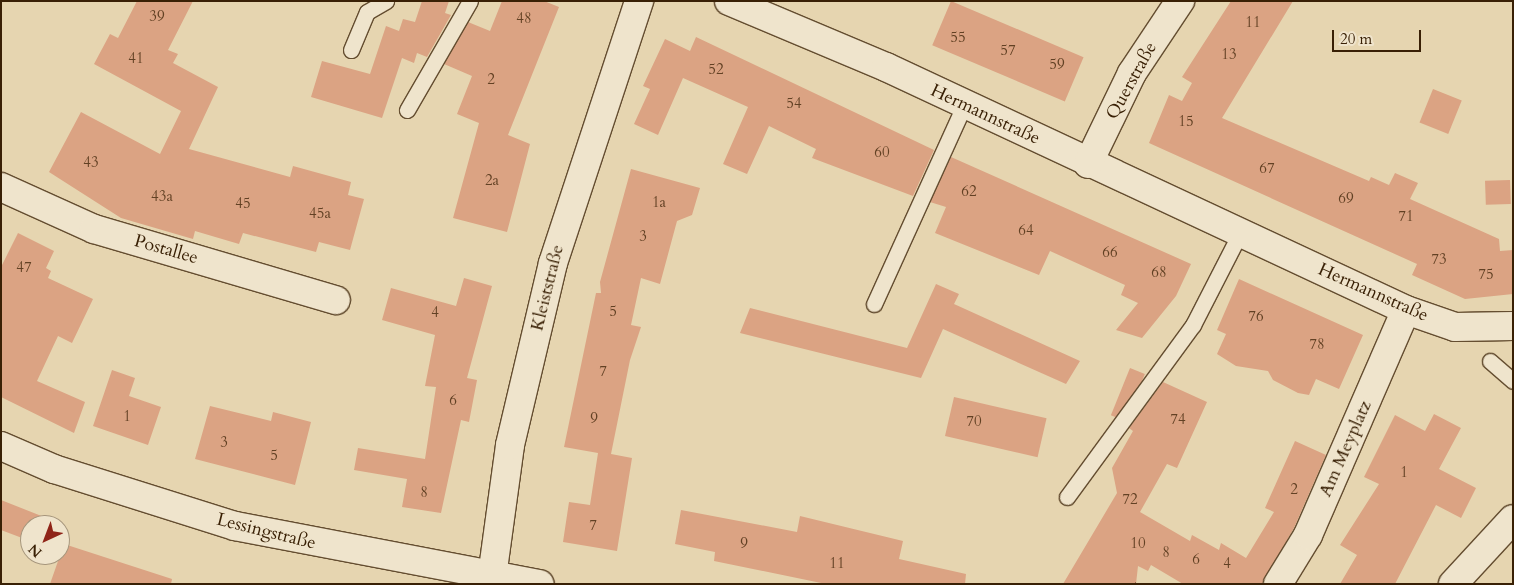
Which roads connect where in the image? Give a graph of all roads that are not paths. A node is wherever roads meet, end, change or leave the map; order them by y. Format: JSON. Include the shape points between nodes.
{"nodes":[{"id":1,"x":386,"y":1,"type":"edge"},
{"id":2,"x":470,"y":1,"type":"edge"},
{"id":3,"x":639,"y":1,"type":"edge"},
{"id":4,"x":729,"y":1,"type":"edge"},
{"id":5,"x":1180,"y":1,"type":"edge"},
{"id":6,"x":351,"y":50,"type":"dead end"},
{"id":7,"x":964,"y":106,"type":"junction"},
{"id":8,"x":407,"y":110,"type":"dead end"},
{"id":9,"x":1088,"y":164,"type":"junction"},
{"id":10,"x":1,"y":187,"type":"edge"},
{"id":11,"x":1240,"y":233,"type":"junction"},
{"id":12,"x":336,"y":300,"type":"dead end"},
{"id":13,"x":874,"y":304,"type":"dead end"},
{"id":14,"x":1406,"y":310,"type":"junction"},
{"id":15,"x":1513,"y":326,"type":"edge"},
{"id":16,"x":1490,"y":360,"type":"dead end"},
{"id":17,"x":1513,"y":382,"type":"edge"},
{"id":18,"x":1,"y":446,"type":"edge"},
{"id":19,"x":1067,"y":497,"type":"dead end"},
{"id":20,"x":1513,"y":519,"type":"edge"},
{"id":21,"x":491,"y":579,"type":"edge"},
{"id":22,"x":540,"y":584,"type":"edge"},
{"id":23,"x":1278,"y":584,"type":"edge"},
{"id":24,"x":1452,"y":584,"type":"edge"}],
"edges":[{"from":1,"to":6,"type":"lane","via":[[367,12]]},
{"from":2,"to":8,"type":"lane"},
{"from":3,"to":21,"type":"street","name":"Kleiststraße","via":[[553,263],[510,444]]},
{"from":4,"to":7,"type":"street","name":"Hermannstraße"},
{"from":5,"to":9,"type":"street","name":"Querstraße","via":[[1132,73]]},
{"from":7,"to":9,"type":"street","name":"Hermannstraße"},
{"from":7,"to":13,"type":"lane"},
{"from":9,"to":11,"type":"street","name":"Hermannstraße"},
{"from":10,"to":12,"type":"street","name":"Postallee","via":[[94,229]]},
{"from":11,"to":14,"type":"street","name":"Hermannstraße"},
{"from":11,"to":19,"type":"lane","via":[[1193,325]]},
{"from":14,"to":15,"type":"street","name":"Hermannstraße","via":[[1455,327]]},
{"from":14,"to":23,"type":"street","name":"Am Meyplatz","via":[[1308,535]]},
{"from":16,"to":17,"type":"lane"},
{"from":18,"to":21,"type":"street","name":"Lessingstraße","via":[[54,469],[235,526]]},
{"from":20,"to":24,"type":"street"},
{"from":21,"to":22,"type":"street","name":"Lessingstraße"}]}
